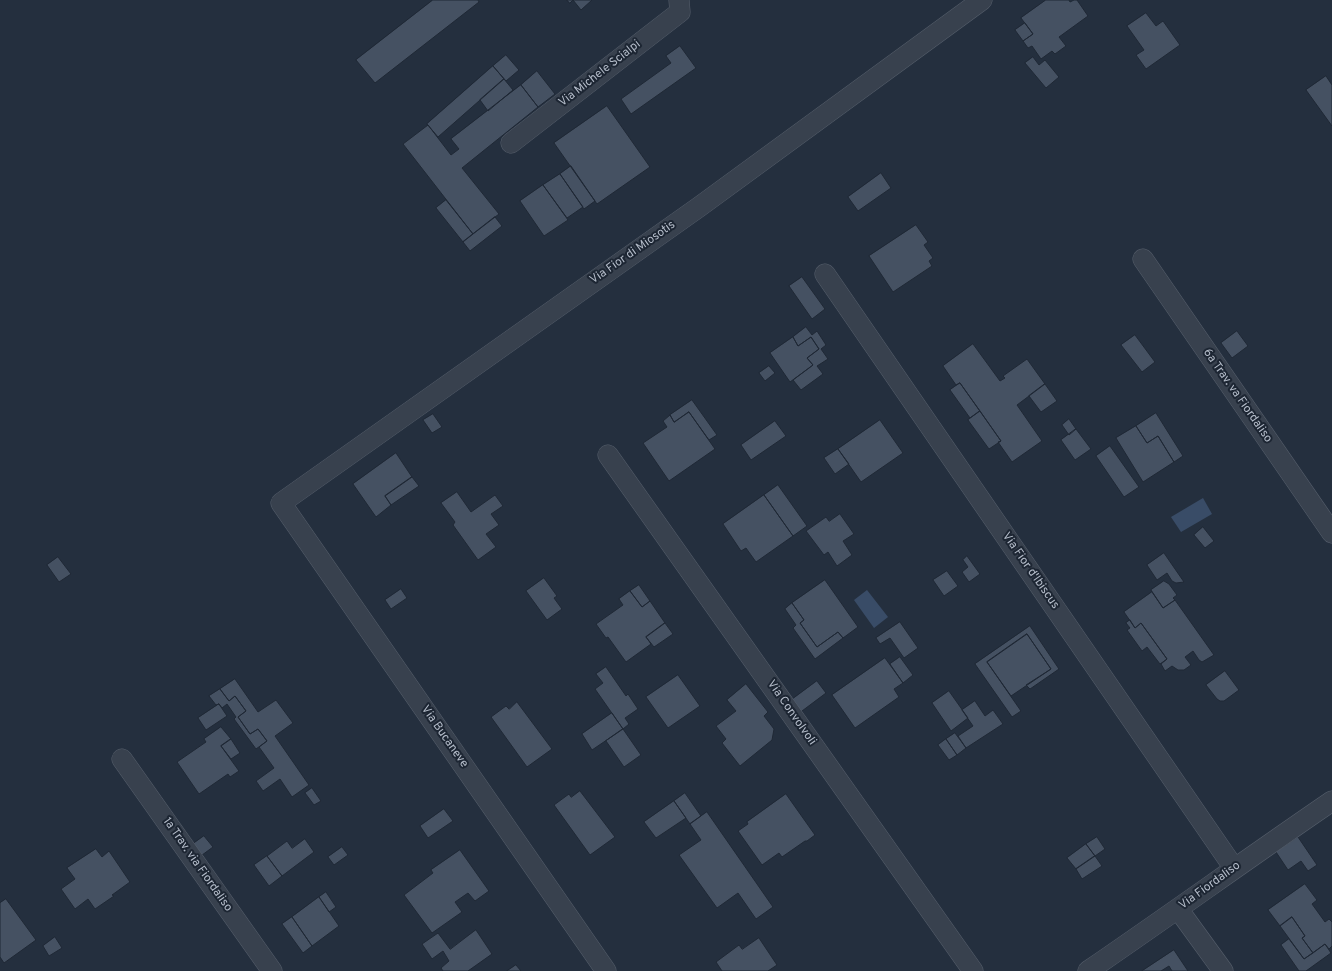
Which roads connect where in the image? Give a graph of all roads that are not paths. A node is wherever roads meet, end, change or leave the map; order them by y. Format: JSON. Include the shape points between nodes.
{"nodes":[{"id":1,"x":679,"y":0,"type":"edge"},
{"id":2,"x":982,"y":0,"type":"edge"},
{"id":3,"x":512,"y":143,"type":"dead end"},
{"id":4,"x":1143,"y":259,"type":"dead end"},
{"id":5,"x":825,"y":274,"type":"dead end"},
{"id":6,"x":608,"y":455,"type":"dead end"},
{"id":7,"x":282,"y":504,"type":"joint"},
{"id":8,"x":1332,"y":533,"type":"edge"},
{"id":9,"x":122,"y":759,"type":"dead end"},
{"id":10,"x":1332,"y":800,"type":"edge"},
{"id":11,"x":1234,"y":868,"type":"junction"},
{"id":12,"x":1178,"y":909,"type":"junction"},
{"id":13,"x":272,"y":971,"type":"edge"},
{"id":14,"x":606,"y":971,"type":"edge"},
{"id":15,"x":973,"y":971,"type":"edge"},
{"id":16,"x":1088,"y":971,"type":"edge"},
{"id":17,"x":1223,"y":971,"type":"edge"}],
"edges":[{"from":1,"to":3,"type":"street","name":"Via Michele Scialpi","via":[[680,12]]},
{"from":2,"to":7,"type":"street","name":"Via Fior di Miosotis","via":[[699,207]]},
{"from":4,"to":8,"type":"street","name":"6a Trav. va Fiordaliso"},
{"from":5,"to":11,"type":"street","name":"Via Fior d'Ibiscus"},
{"from":6,"to":15,"type":"street","name":"Via Convolvoli"},
{"from":7,"to":14,"type":"street","name":"Via Bucaneve"},
{"from":9,"to":13,"type":"street","name":"1a Trav. via Fiordaliso"},
{"from":10,"to":11,"type":"street","name":"Via Fiordaliso"},
{"from":11,"to":12,"type":"street","name":"Via Fiordaliso"},
{"from":12,"to":16,"type":"street","name":"Via Fiordaliso"},
{"from":12,"to":17,"type":"street"}]}
